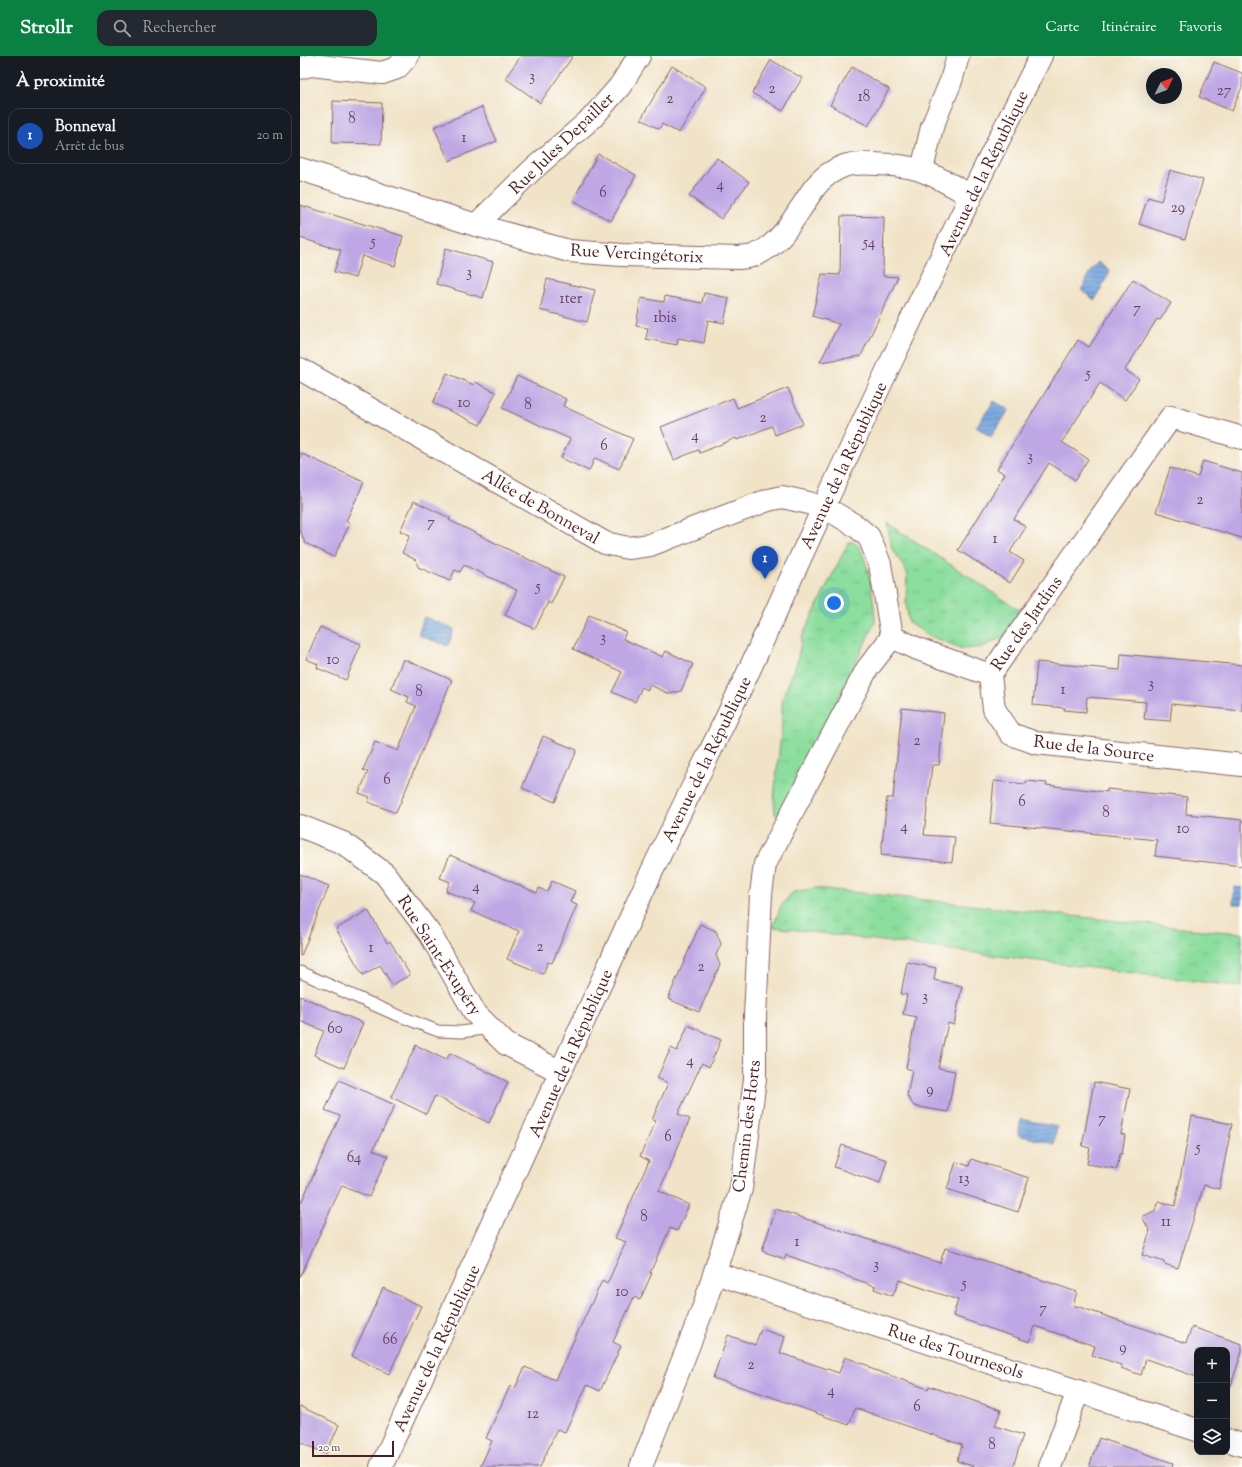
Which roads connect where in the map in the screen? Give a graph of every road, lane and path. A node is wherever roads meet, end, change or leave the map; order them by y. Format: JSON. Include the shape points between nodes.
{"nodes":[{"id":1,"x":408,"y":56,"type":"edge"},
{"id":2,"x":640,"y":56,"type":"edge"},
{"id":3,"x":958,"y":56,"type":"edge"},
{"id":4,"x":1041,"y":56,"type":"edge"},
{"id":5,"x":300,"y":68,"type":"edge"},
{"id":6,"x":300,"y":169,"type":"edge"},
{"id":7,"x":922,"y":170,"type":"junction"},
{"id":8,"x":971,"y":196,"type":"junction"},
{"id":9,"x":476,"y":225,"type":"junction"},
{"id":10,"x":300,"y":368,"type":"edge"},
{"id":11,"x":1242,"y":438,"type":"edge"},
{"id":12,"x":822,"y":508,"type":"junction"},
{"id":13,"x":892,"y":637,"type":"junction"},
{"id":14,"x":990,"y":675,"type":"junction"},
{"id":15,"x":1242,"y":765,"type":"edge"},
{"id":16,"x":300,"y":826,"type":"edge"},
{"id":17,"x":300,"y":972,"type":"edge"},
{"id":18,"x":490,"y":1028,"type":"junction"},
{"id":19,"x":561,"y":1072,"type":"junction"},
{"id":20,"x":715,"y":1273,"type":"junction"},
{"id":21,"x":1078,"y":1391,"type":"junction"},
{"id":22,"x":1194,"y":1429,"type":"edge"},
{"id":23,"x":1230,"y":1441,"type":"edge"},
{"id":24,"x":1242,"y":1445,"type":"edge"},
{"id":25,"x":381,"y":1467,"type":"edge"},
{"id":26,"x":641,"y":1467,"type":"edge"},
{"id":27,"x":1050,"y":1467,"type":"edge"}],
"edges":[{"from":1,"to":5,"type":"street","via":[[397,68],[382,73],[311,65]]},
{"from":2,"to":9,"type":"street","name":"Rue Jules Depailler","via":[[620,86],[592,118],[532,170]]},
{"from":3,"to":7,"type":"street","via":[[951,81],[932,127]]},
{"from":4,"to":8,"type":"street","name":"Avenue de la République"},
{"from":6,"to":9,"type":"street","name":"Rue Vercingétorix"},
{"from":7,"to":8,"type":"street","name":"Rue Vercingétorix"},
{"from":7,"to":9,"type":"street","name":"Rue Vercingétorix","via":[[903,166],[845,165],[830,173],[816,186],[783,233],[768,248],[755,255],[740,258],[569,251]]},
{"from":8,"to":12,"type":"street","name":"Avenue de la République"},
{"from":10,"to":12,"type":"street","name":"Allée de Bonneval","via":[[605,543],[628,548],[650,545],[782,497],[797,499]]},
{"from":11,"to":14,"type":"street","name":"Rue des Jardins","via":[[1171,417]]},
{"from":12,"to":13,"type":"street","via":[[856,526],[869,537],[880,564]]},
{"from":12,"to":19,"type":"street","name":"Avenue de la République","via":[[751,666],[642,892]]},
{"from":13,"to":14,"type":"street","name":"Rue des Jardins"},
{"from":13,"to":20,"type":"street","name":"Chemin des Horts","via":[[867,668],[765,864],[755,1008],[755,1079],[741,1189]]},
{"from":14,"to":15,"type":"street","name":"Rue de la Source","via":[[994,709],[1011,734],[1036,743]]},
{"from":16,"to":18,"type":"street","name":"Rue Saint-Exupéry","via":[[343,843],[385,874],[430,934],[476,1013]]},
{"from":17,"to":18,"type":"lane","via":[[438,1031],[461,1032]]},
{"from":18,"to":19,"type":"street","name":"Rue Saint-Exupéry","via":[[506,1044]]},
{"from":19,"to":25,"type":"street","name":"Avenue de la République"},
{"from":20,"to":21,"type":"street","name":"Rue des Tournesols"},
{"from":20,"to":26,"type":"street","name":"Chemin des Horts"},
{"from":21,"to":22,"type":"street","name":"Rue des Tournesols"},
{"from":21,"to":27,"type":"street"},
{"from":23,"to":24,"type":"street"}]}
